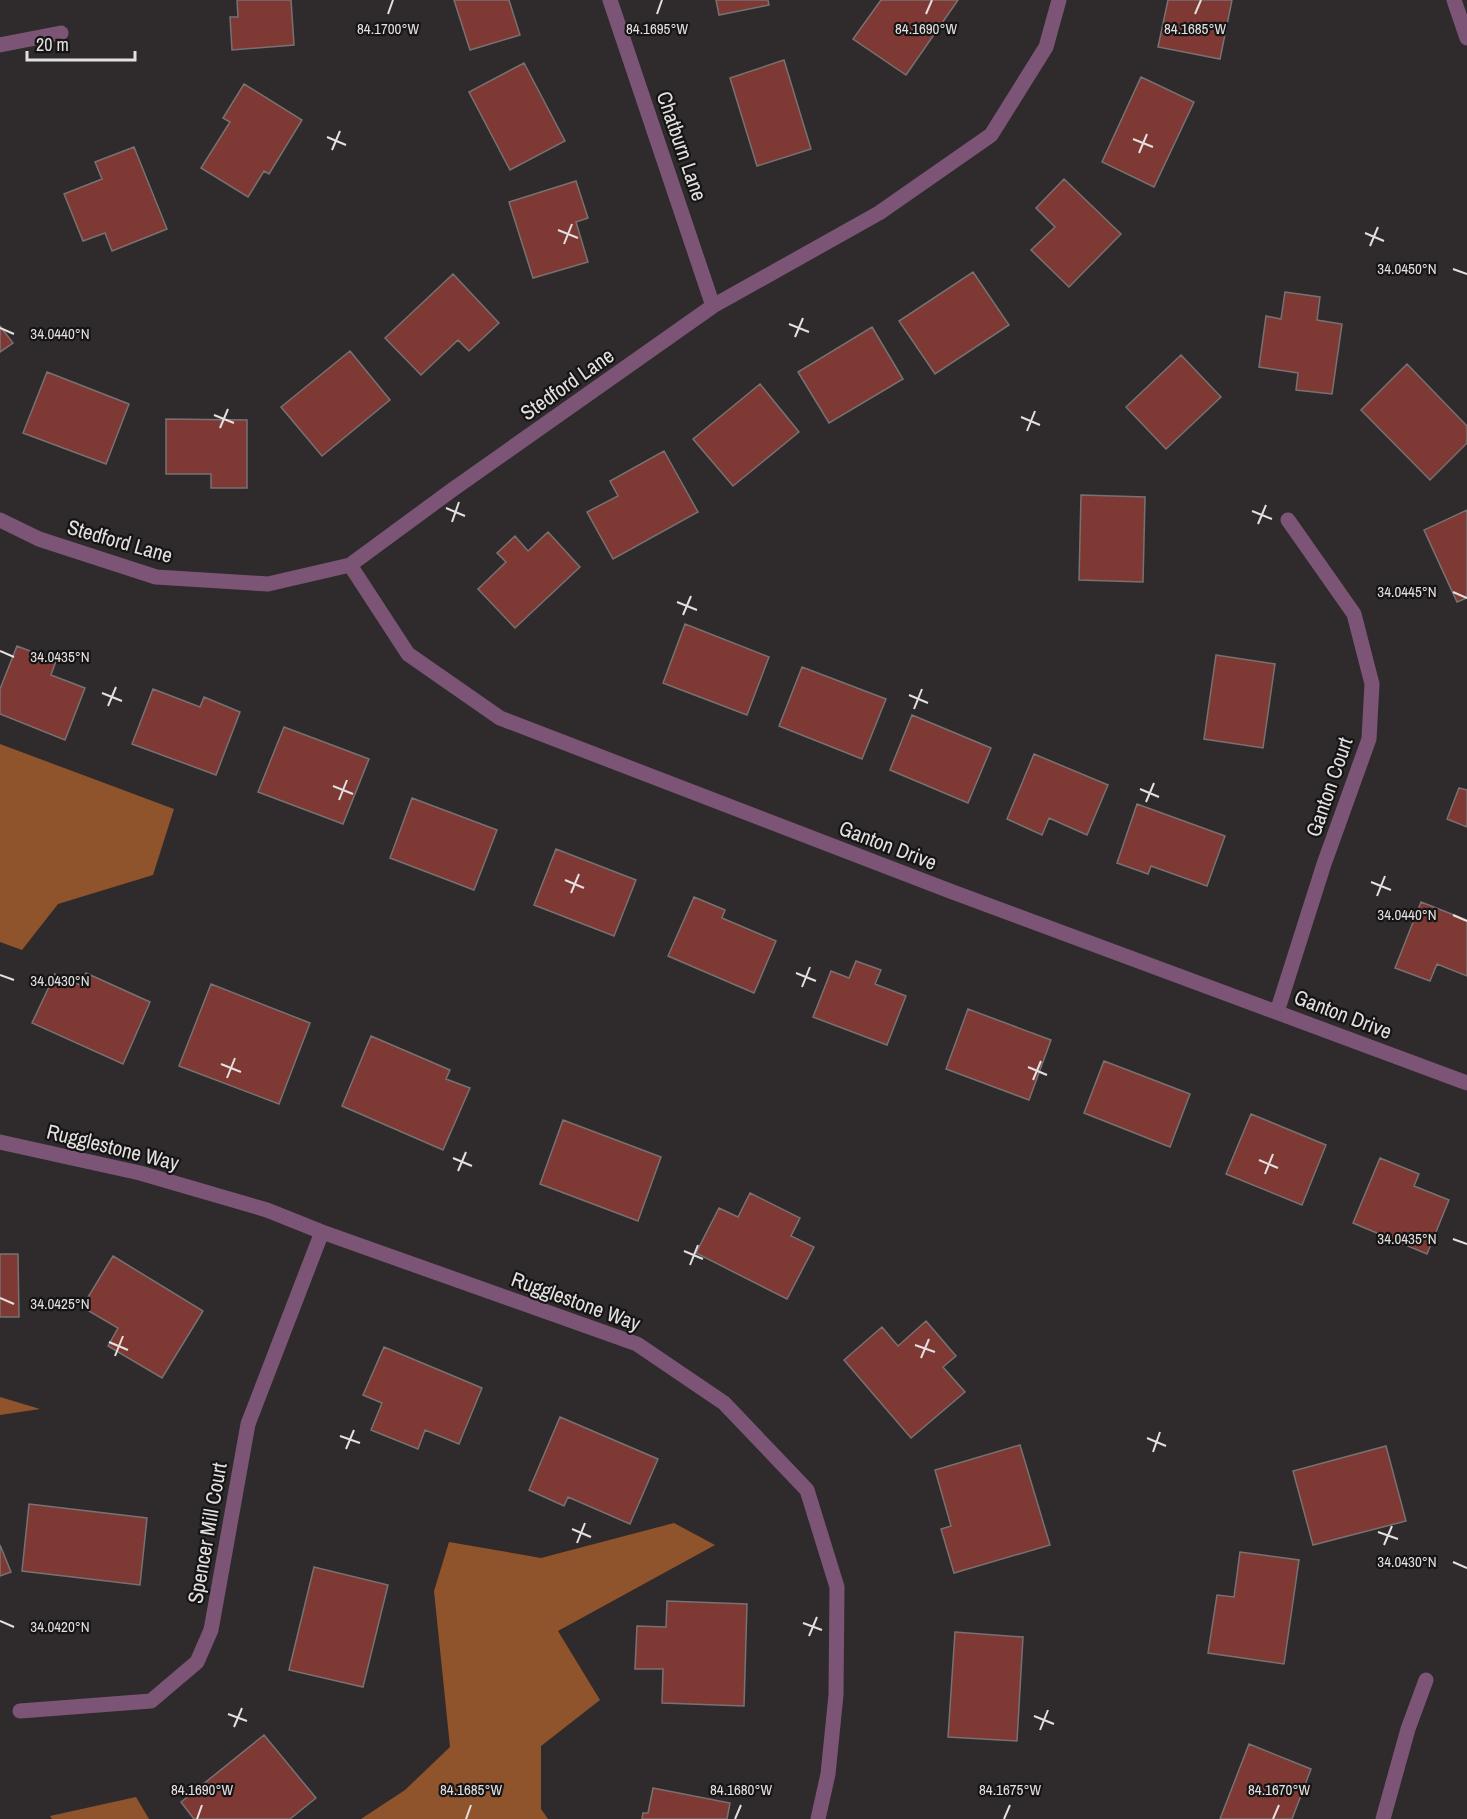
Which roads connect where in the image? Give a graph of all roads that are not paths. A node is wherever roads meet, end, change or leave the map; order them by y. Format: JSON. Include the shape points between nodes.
{"nodes":[{"id":1,"x":610,"y":0,"type":"edge"},
{"id":2,"x":1059,"y":0,"type":"edge"},
{"id":3,"x":1454,"y":0,"type":"edge"},
{"id":4,"x":61,"y":33,"type":"dead end"},
{"id":5,"x":1467,"y":38,"type":"edge"},
{"id":6,"x":0,"y":45,"type":"edge"},
{"id":7,"x":713,"y":306,"type":"junction"},
{"id":8,"x":0,"y":520,"type":"edge"},
{"id":9,"x":1288,"y":520,"type":"dead end"},
{"id":10,"x":350,"y":565,"type":"junction"},
{"id":11,"x":1277,"y":1012,"type":"junction"},
{"id":12,"x":1467,"y":1083,"type":"edge"},
{"id":13,"x":0,"y":1142,"type":"edge"},
{"id":14,"x":322,"y":1232,"type":"junction"},
{"id":15,"x":1426,"y":1680,"type":"dead end"},
{"id":16,"x":20,"y":1710,"type":"dead end"},
{"id":17,"x":818,"y":1819,"type":"edge"},
{"id":18,"x":1383,"y":1819,"type":"edge"}],
"edges":[{"from":1,"to":7,"type":"street","name":"Chatburn Lane"},
{"from":2,"to":7,"type":"street","name":"Stedford Lane","via":[[1047,47],[991,135],[879,213]]},
{"from":3,"to":5,"type":"street"},
{"from":4,"to":6,"type":"street"},
{"from":7,"to":10,"type":"street","name":"Stedford Lane"},
{"from":8,"to":10,"type":"street","name":"Stedford Lane","via":[[39,539],[156,577],[268,584]]},
{"from":9,"to":11,"type":"street","name":"Ganton Court","via":[[1354,614],[1372,684],[1369,739]]},
{"from":10,"to":11,"type":"street","name":"Ganton Drive","via":[[408,654],[500,718]]},
{"from":11,"to":12,"type":"street","name":"Ganton Drive"},
{"from":13,"to":14,"type":"street","name":"Rugglestone Way","via":[[140,1173],[267,1210]]},
{"from":14,"to":16,"type":"street","name":"Spencer Mill Court","via":[[248,1424],[211,1630],[197,1662],[151,1701]]},
{"from":14,"to":17,"type":"street","name":"Rugglestone Way","via":[[637,1344],[724,1403],[807,1491],[837,1587],[836,1695],[828,1774]]},
{"from":15,"to":18,"type":"street"}]}
